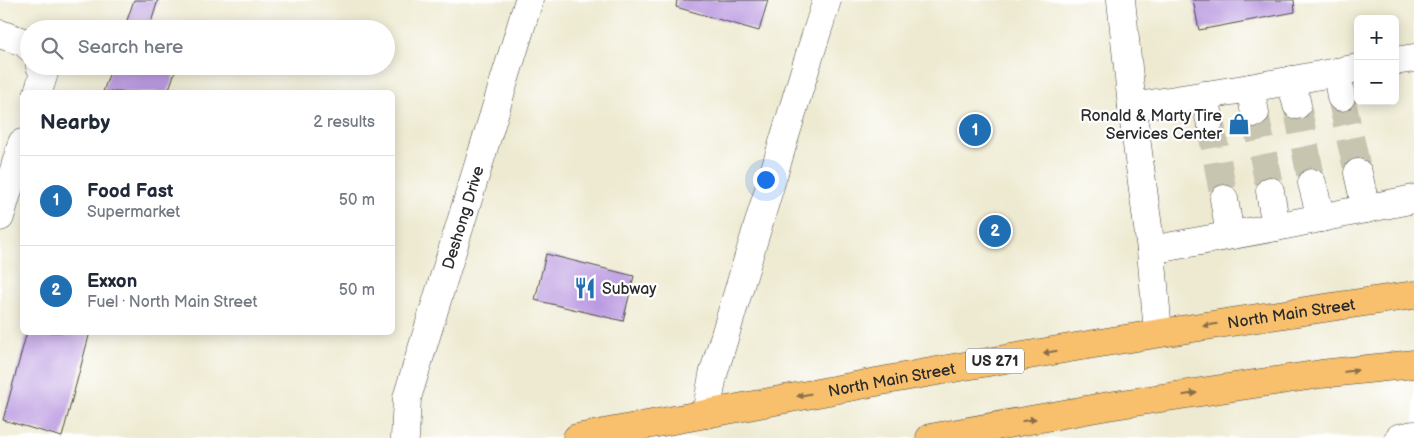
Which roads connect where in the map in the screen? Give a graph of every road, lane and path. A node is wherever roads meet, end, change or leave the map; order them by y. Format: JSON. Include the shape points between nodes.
{"nodes":[{"id":1,"x":529,"y":0,"type":"edge"},
{"id":2,"x":827,"y":0,"type":"edge"},
{"id":3,"x":1121,"y":0,"type":"edge"},
{"id":4,"x":0,"y":34,"type":"edge"},
{"id":5,"x":20,"y":41,"type":"edge"},
{"id":6,"x":1414,"y":58,"type":"edge"},
{"id":7,"x":1399,"y":60,"type":"edge"},
{"id":8,"x":43,"y":75,"type":"edge"},
{"id":9,"x":1345,"y":79,"type":"edge"},
{"id":10,"x":39,"y":90,"type":"edge"},
{"id":11,"x":1132,"y":107,"type":"junction"},
{"id":12,"x":20,"y":150,"type":"edge"},
{"id":13,"x":1358,"y":173,"type":"tunnel mouth"},
{"id":14,"x":1312,"y":183,"type":"tunnel mouth"},
{"id":15,"x":1270,"y":191,"type":"tunnel mouth"},
{"id":16,"x":1224,"y":199,"type":"tunnel mouth"},
{"id":17,"x":1414,"y":199,"type":"edge"},
{"id":18,"x":1366,"y":209,"type":"junction"},
{"id":19,"x":0,"y":217,"type":"edge"},
{"id":20,"x":1320,"y":218,"type":"junction"},
{"id":21,"x":1276,"y":227,"type":"junction"},
{"id":22,"x":1230,"y":235,"type":"junction"},
{"id":23,"x":1151,"y":250,"type":"junction"},
{"id":24,"x":1414,"y":295,"type":"edge"},
{"id":25,"x":1158,"y":333,"type":"junction"},
{"id":26,"x":1414,"y":364,"type":"edge"},
{"id":27,"x":706,"y":414,"type":"junction"},
{"id":28,"x":1414,"y":435,"type":"edge"},
{"id":29,"x":941,"y":437,"type":"edge"},
{"id":30,"x":405,"y":438,"type":"edge"},
{"id":31,"x":577,"y":438,"type":"edge"},
{"id":32,"x":1399,"y":438,"type":"edge"}],
"edges":[{"from":1,"to":30,"type":"street","name":"Deshong Drive","via":[[407,398]]},
{"from":2,"to":27,"type":"street","via":[[715,366]]},
{"from":3,"to":11,"type":"street"},
{"from":4,"to":5,"type":"street"},
{"from":6,"to":7,"type":"street"},
{"from":8,"to":10,"type":"street"},
{"from":9,"to":11,"type":"street","via":[[1294,93],[1207,108]]},
{"from":11,"to":23,"type":"street"},
{"from":12,"to":19,"type":"street"},
{"from":13,"to":18,"type":"street"},
{"from":14,"to":20,"type":"street"},
{"from":15,"to":21,"type":"street"},
{"from":16,"to":22,"type":"street"},
{"from":17,"to":18,"type":"street"},
{"from":18,"to":20,"type":"street"},
{"from":20,"to":21,"type":"street"},
{"from":21,"to":22,"type":"street"},
{"from":22,"to":23,"type":"street"},
{"from":23,"to":25,"type":"street"},
{"from":24,"to":25,"type":"highway","name":"North Main Street","number":"US 271","one_way":true},
{"from":25,"to":27,"type":"highway","name":"North Main Street","number":"US 271","one_way":true},
{"from":29,"to":26,"type":"highway","one_way":true,"via":[[1137,402],[1321,374]]},
{"from":27,"to":31,"type":"highway","name":"North Main Street","number":"US 271"},
{"from":28,"to":32,"type":"street"}]}
